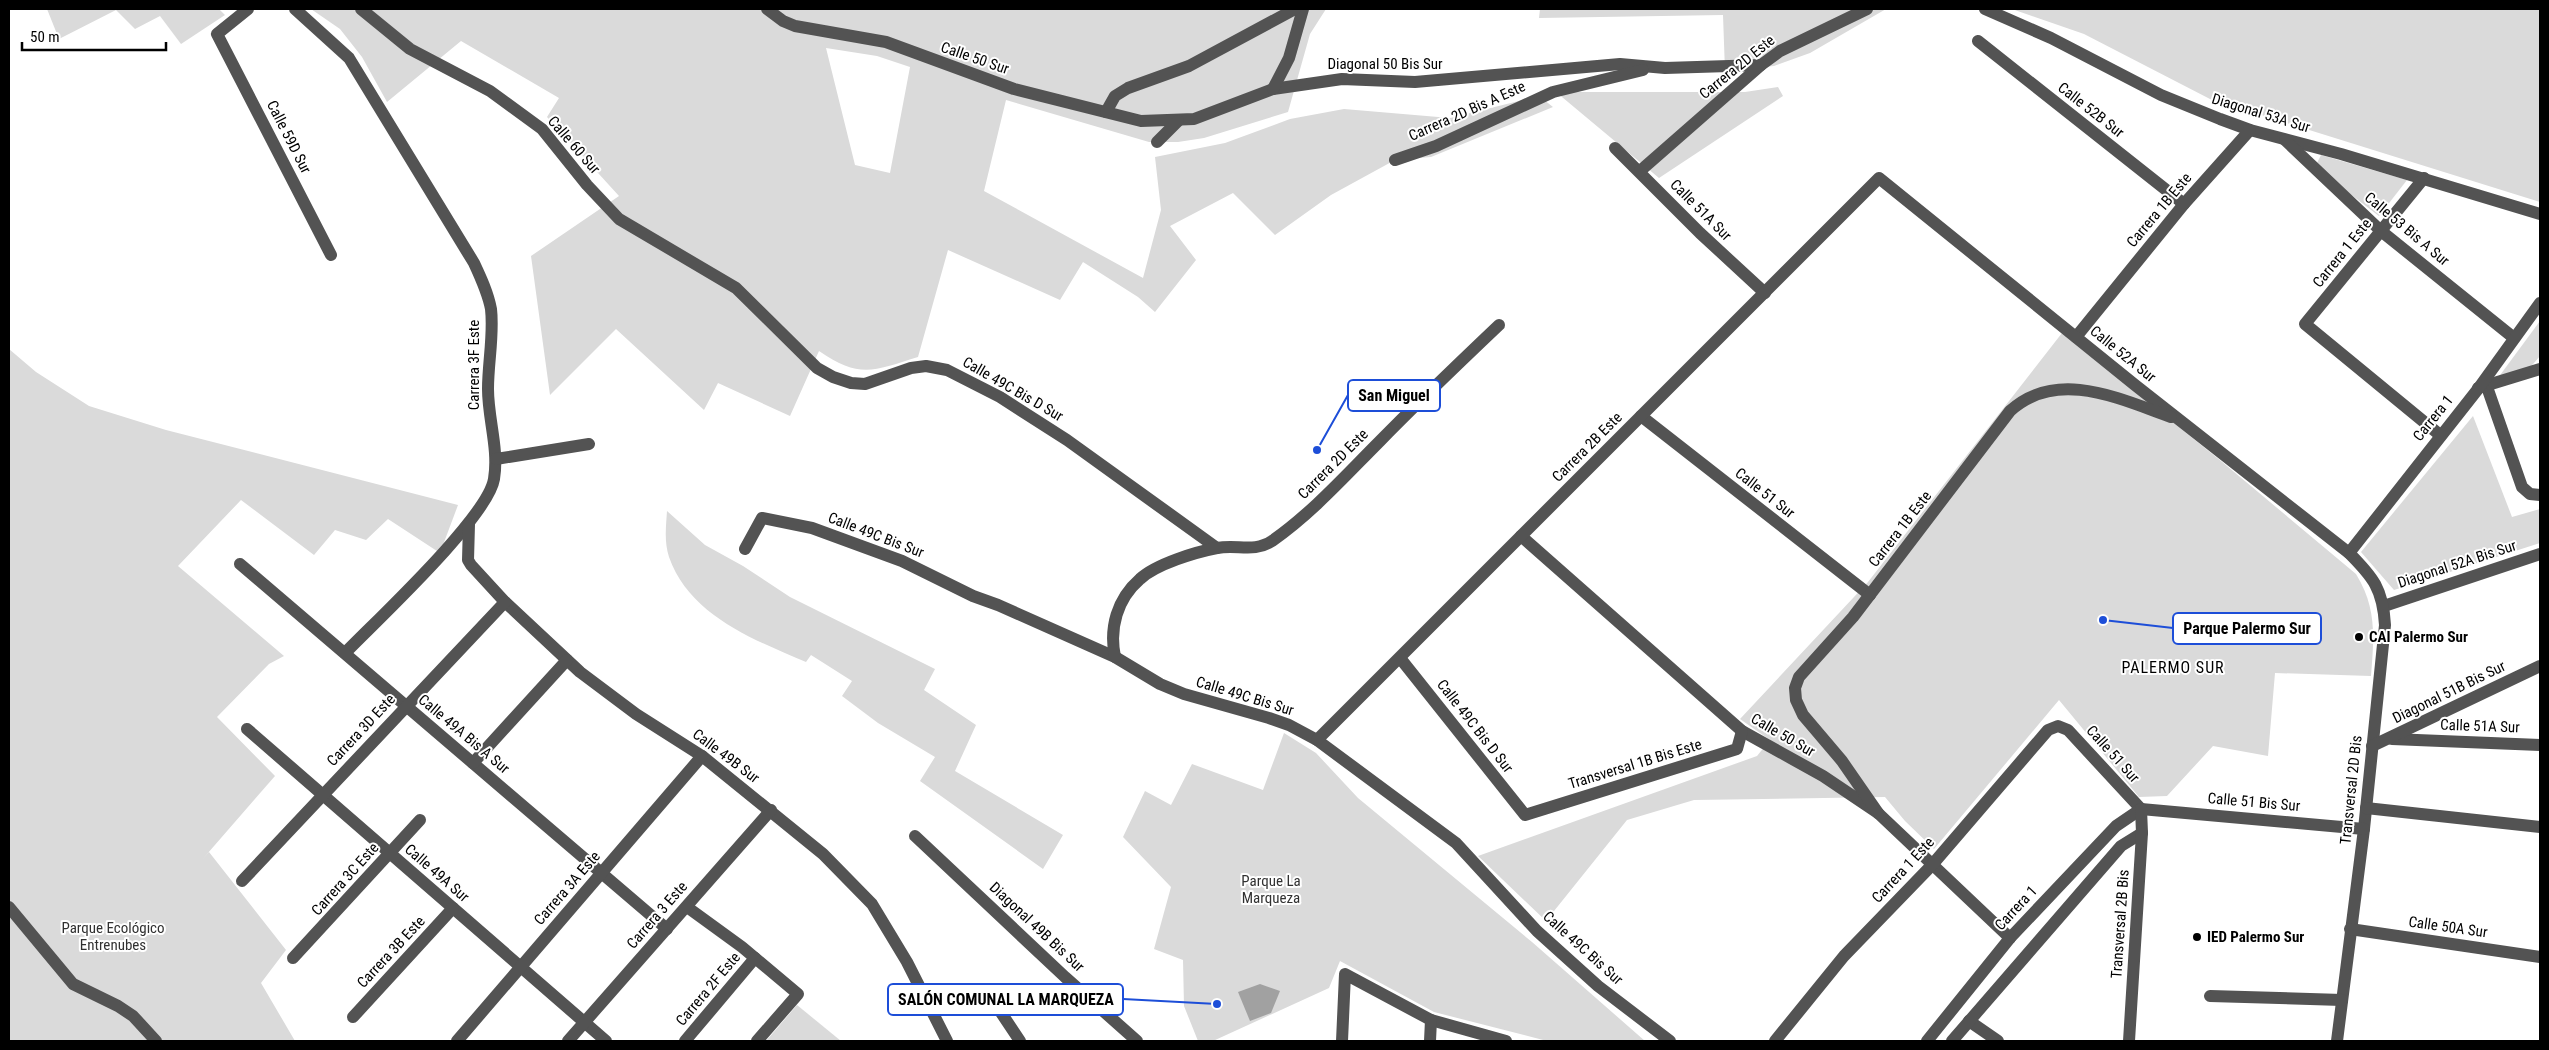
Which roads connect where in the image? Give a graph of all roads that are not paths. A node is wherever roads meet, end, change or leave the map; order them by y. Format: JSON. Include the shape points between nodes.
{"nodes":[{"id":1,"x":248,"y":9,"type":"edge"},
{"id":2,"x":295,"y":9,"type":"edge"},
{"id":3,"x":361,"y":9,"type":"edge"},
{"id":4,"x":767,"y":9,"type":"edge"},
{"id":5,"x":1295,"y":9,"type":"edge"},
{"id":6,"x":1303,"y":9,"type":"edge"},
{"id":7,"x":1867,"y":9,"type":"edge"},
{"id":8,"x":1985,"y":9,"type":"edge"},
{"id":9,"x":1978,"y":41,"type":"dead end"},
{"id":10,"x":1761,"y":64,"type":"junction"},
{"id":11,"x":1652,"y":67,"type":"junction"},
{"id":12,"x":1273,"y":89,"type":"junction"},
{"id":13,"x":1106,"y":112,"type":"junction"},
{"id":14,"x":1178,"y":121,"type":"junction"},
{"id":15,"x":2250,"y":130,"type":"junction"},
{"id":16,"x":2284,"y":139,"type":"junction"},
{"id":17,"x":1158,"y":142,"type":"dead end"},
{"id":18,"x":1615,"y":148,"type":"dead end"},
{"id":19,"x":1395,"y":160,"type":"dead end"},
{"id":20,"x":1640,"y":171,"type":"junction"},
{"id":21,"x":1879,"y":178,"type":"joint"},
{"id":22,"x":2424,"y":178,"type":"junction"},
{"id":23,"x":2184,"y":204,"type":"junction"},
{"id":24,"x":2540,"y":214,"type":"edge"},
{"id":25,"x":2381,"y":231,"type":"junction"},
{"id":26,"x":331,"y":255,"type":"dead end"},
{"id":27,"x":736,"y":288,"type":"joint"},
{"id":28,"x":1765,"y":293,"type":"junction"},
{"id":29,"x":2540,"y":302,"type":"edge"},
{"id":30,"x":1499,"y":325,"type":"dead end"},
{"id":31,"x":2076,"y":337,"type":"junction"},
{"id":32,"x":2514,"y":338,"type":"junction"},
{"id":33,"x":2540,"y":369,"type":"edge"},
{"id":34,"x":2482,"y":388,"type":"junction"},
{"id":35,"x":1641,"y":416,"type":"junction"},
{"id":36,"x":2181,"y":421,"type":"junction"},
{"id":37,"x":2440,"y":435,"type":"junction"},
{"id":38,"x":589,"y":444,"type":"dead end"},
{"id":39,"x":496,"y":459,"type":"junction"},
{"id":40,"x":2535,"y":494,"type":"edge"},
{"id":41,"x":469,"y":524,"type":"junction"},
{"id":42,"x":1521,"y":536,"type":"junction"},
{"id":43,"x":1217,"y":548,"type":"junction"},
{"id":44,"x":745,"y":549,"type":"dead end"},
{"id":45,"x":2349,"y":552,"type":"junction"},
{"id":46,"x":2540,"y":554,"type":"edge"},
{"id":47,"x":240,"y":564,"type":"dead end"},
{"id":48,"x":1870,"y":595,"type":"junction"},
{"id":49,"x":505,"y":602,"type":"junction"},
{"id":50,"x":2384,"y":606,"type":"junction"},
{"id":51,"x":345,"y":653,"type":"junction"},
{"id":52,"x":1115,"y":657,"type":"junction"},
{"id":53,"x":1400,"y":658,"type":"junction"},
{"id":54,"x":567,"y":660,"type":"junction"},
{"id":55,"x":2540,"y":666,"type":"edge"},
{"id":56,"x":406,"y":706,"type":"junction"},
{"id":57,"x":2058,"y":726,"type":"joint"},
{"id":58,"x":247,"y":729,"type":"dead end"},
{"id":59,"x":1742,"y":731,"type":"junction"},
{"id":60,"x":2389,"y":739,"type":"junction"},
{"id":61,"x":1317,"y":740,"type":"junction"},
{"id":62,"x":2540,"y":745,"type":"edge"},
{"id":63,"x":2372,"y":746,"type":"junction"},
{"id":64,"x":702,"y":756,"type":"junction"},
{"id":65,"x":473,"y":763,"type":"junction"},
{"id":66,"x":322,"y":795,"type":"junction"},
{"id":67,"x":2366,"y":808,"type":"junction"},
{"id":68,"x":2140,"y":809,"type":"junction"},
{"id":69,"x":771,"y":810,"type":"junction"},
{"id":70,"x":1878,"y":813,"type":"junction"},
{"id":71,"x":1525,"y":816,"type":"joint"},
{"id":72,"x":420,"y":820,"type":"dead end"},
{"id":73,"x":2540,"y":827,"type":"edge"},
{"id":74,"x":2364,"y":828,"type":"junction"},
{"id":75,"x":2142,"y":833,"type":"junction"},
{"id":76,"x":915,"y":836,"type":"dead end"},
{"id":77,"x":390,"y":853,"type":"junction"},
{"id":78,"x":1932,"y":865,"type":"junction"},
{"id":79,"x":602,"y":873,"type":"junction"},
{"id":80,"x":242,"y":881,"type":"dead end"},
{"id":81,"x":9,"y":907,"type":"edge"},
{"id":82,"x":686,"y":907,"type":"junction"},
{"id":83,"x":453,"y":908,"type":"junction"},
{"id":84,"x":667,"y":928,"type":"junction"},
{"id":85,"x":2350,"y":929,"type":"junction"},
{"id":86,"x":2010,"y":938,"type":"junction"},
{"id":87,"x":2540,"y":957,"type":"edge"},
{"id":88,"x":293,"y":958,"type":"dead end"},
{"id":89,"x":755,"y":958,"type":"junction"},
{"id":90,"x":520,"y":967,"type":"junction"},
{"id":91,"x":990,"y":996,"type":"dead end"},
{"id":92,"x":2210,"y":996,"type":"dead end"},
{"id":93,"x":2342,"y":1000,"type":"junction"},
{"id":94,"x":353,"y":1018,"type":"dead end"},
{"id":95,"x":1431,"y":1020,"type":"junction"},
{"id":96,"x":1969,"y":1021,"type":"junction"},
{"id":97,"x":584,"y":1022,"type":"junction"},
{"id":98,"x":156,"y":1041,"type":"edge"},
{"id":99,"x":457,"y":1041,"type":"edge"},
{"id":100,"x":568,"y":1041,"type":"edge"},
{"id":101,"x":606,"y":1041,"type":"edge"},
{"id":102,"x":685,"y":1041,"type":"edge"},
{"id":103,"x":757,"y":1041,"type":"edge"},
{"id":104,"x":947,"y":1041,"type":"edge"},
{"id":105,"x":1020,"y":1041,"type":"edge"},
{"id":106,"x":1137,"y":1041,"type":"edge"},
{"id":107,"x":1342,"y":1041,"type":"edge"},
{"id":108,"x":1430,"y":1041,"type":"edge"},
{"id":109,"x":1506,"y":1041,"type":"edge"},
{"id":110,"x":1670,"y":1041,"type":"edge"},
{"id":111,"x":1775,"y":1041,"type":"edge"},
{"id":112,"x":1927,"y":1041,"type":"edge"},
{"id":113,"x":1952,"y":1041,"type":"edge"},
{"id":114,"x":1998,"y":1041,"type":"edge"},
{"id":115,"x":2129,"y":1041,"type":"edge"},
{"id":116,"x":2337,"y":1041,"type":"edge"}],
"edges":[{"from":1,"to":26,"type":"street","name":"Calle 59D Sur","via":[[217,34]]},
{"from":2,"to":39,"type":"street","name":"Carrera 3F Este","via":[[349,58],[474,263],[486,289],[492,331],[488,396]]},
{"from":3,"to":27,"type":"street","name":"Calle 60 Sur","via":[[410,49],[490,91],[542,129],[619,219]]},
{"from":4,"to":13,"type":"street","name":"Calle 50 Sur","via":[[795,26],[886,42],[1014,89]]},
{"from":5,"to":13,"type":"street","via":[[1189,66],[1128,88],[1115,96]]},
{"from":6,"to":12,"type":"street","via":[[1289,58]]},
{"from":7,"to":10,"type":"street","name":"Carrera 2D Este","via":[[1780,51]]},
{"from":8,"to":15,"type":"street","name":"Diagonal 53A Sur","via":[[2051,38],[2162,95]]},
{"from":9,"to":23,"type":"street","name":"Calle 52B Sur"},
{"from":10,"to":11,"type":"street"},
{"from":10,"to":20,"type":"street","name":"Carrera 2D Este"},
{"from":11,"to":12,"type":"street","name":"Diagonal 50 Bis Sur","via":[[1620,64],[1445,81],[1342,79]]},
{"from":11,"to":19,"type":"street","name":"Carrera 2D Bis A Este","via":[[1552,92],[1436,146]]},
{"from":12,"to":14,"type":"street","name":"Diagonal 50 Bis Sur","via":[[1226,109]]},
{"from":13,"to":14,"type":"street","name":"Calle 50 Sur","via":[[1141,121]]},
{"from":14,"to":17,"type":"street"},
{"from":15,"to":16,"type":"street","name":"Diagonal 53A Sur"},
{"from":15,"to":23,"type":"street","name":"Carrera 1B Este"},
{"from":16,"to":22,"type":"street","name":"Diagonal 53A Sur"},
{"from":16,"to":25,"type":"street","name":"Calle 53 Bis A Sur"},
{"from":18,"to":20,"type":"street","name":"Calle 51A Sur"},
{"from":20,"to":28,"type":"street","name":"Calle 51A Sur"},
{"from":21,"to":28,"type":"street","name":"Carrera 2B Este"},
{"from":21,"to":31,"type":"street","name":"Calle 52A Sur"},
{"from":22,"to":24,"type":"street","name":"Diagonal 53A Sur"},
{"from":22,"to":25,"type":"street","name":"Carrera 1 Este"},
{"from":23,"to":31,"type":"street","name":"Carrera 1B Este"},
{"from":25,"to":32,"type":"street","name":"Calle 53 Bis A Sur"},
{"from":25,"to":37,"type":"street","name":"Carrera 1 Este","via":[[2305,324]]},
{"from":27,"to":43,"type":"street","name":"Calle 49C Bis D Sur","via":[[806,358],[833,377],[865,384],[911,368],[926,366],[947,370],[1000,397],[1067,440]]},
{"from":28,"to":35,"type":"street","name":"Carrera 2B Este"},
{"from":29,"to":32,"type":"street","name":"Carrera 1"},
{"from":30,"to":43,"type":"street","name":"Carrera 2D Este","via":[[1300,519],[1262,547]]},
{"from":31,"to":36,"type":"street","name":"Calle 52A Sur"},
{"from":32,"to":34,"type":"street","name":"Carrera 1"},
{"from":33,"to":34,"type":"street"},
{"from":34,"to":37,"type":"street","name":"Carrera 1"},
{"from":34,"to":40,"type":"street","via":[[2522,487]]},
{"from":35,"to":42,"type":"street","name":"Carrera 2B Este"},
{"from":35,"to":48,"type":"street","name":"Calle 51 Sur"},
{"from":36,"to":45,"type":"street","name":"Calle 52A Sur"},
{"from":36,"to":48,"type":"street","name":"Carrera 1B Este","via":[[2082,389],[2044,391],[2030,396],[2010,411]]},
{"from":37,"to":45,"type":"street","name":"Carrera 1"},
{"from":38,"to":39,"type":"street"},
{"from":39,"to":41,"type":"street","name":"Carrera 3F Este","via":[[494,480],[488,495]]},
{"from":41,"to":49,"type":"street","name":"Calle 49B Sur","via":[[470,566]]},
{"from":41,"to":51,"type":"street","name":"Carrera 3F Este"},
{"from":42,"to":53,"type":"street","name":"Carrera 2B Este"},
{"from":42,"to":59,"type":"street","name":"Calle 50 Sur"},
{"from":43,"to":52,"type":"street","via":[[1163,565],[1140,578],[1118,609],[1112,626]]},
{"from":44,"to":52,"type":"street","name":"Calle 49C Bis Sur","via":[[762,518],[812,528],[902,561],[973,596]]},
{"from":45,"to":50,"type":"street","name":"Transversal 2D Bis","via":[[2379,588]]},
{"from":46,"to":50,"type":"street","name":"Diagonal 52A Bis Sur"},
{"from":47,"to":51,"type":"street","name":"Calle 49A Bis A Sur"},
{"from":48,"to":70,"type":"street","name":"Carrera 1B Este","via":[[1799,677],[1795,688],[1796,700],[1803,714],[1842,761]]},
{"from":49,"to":54,"type":"street","name":"Calle 49B Sur"},
{"from":49,"to":56,"type":"street","name":"Carrera 3D Este"},
{"from":50,"to":63,"type":"street","name":"Transversal 2D Bis","via":[[2385,625]]},
{"from":51,"to":56,"type":"street","name":"Calle 49A Bis A Sur"},
{"from":52,"to":61,"type":"street","name":"Calle 49C Bis Sur","via":[[1160,684],[1184,694],[1269,718]]},
{"from":53,"to":61,"type":"street","name":"Carrera 2B Este"},
{"from":53,"to":71,"type":"street","name":"Calle 49C Bis D Sur"},
{"from":54,"to":64,"type":"street","name":"Calle 49B Sur","via":[[636,714]]},
{"from":54,"to":65,"type":"street"},
{"from":55,"to":60,"type":"street","name":"Diagonal 51B Bis Sur"},
{"from":56,"to":65,"type":"street","name":"Calle 49A Bis A Sur"},
{"from":56,"to":66,"type":"street","name":"Carrera 3D Este"},
{"from":57,"to":68,"type":"street","name":"Calle 51 Sur","via":[[2068,730]]},
{"from":57,"to":78,"type":"street","name":"Carrera 1 Este","via":[[2048,730]]},
{"from":58,"to":66,"type":"street","name":"Calle 49A Sur"},
{"from":59,"to":70,"type":"street","name":"Calle 50 Sur","via":[[1823,776]]},
{"from":59,"to":71,"type":"street","name":"Transversal 1B Bis Este","via":[[1737,749]]},
{"from":60,"to":62,"type":"street","name":"Calle 51A Sur"},
{"from":60,"to":63,"type":"street","name":"Diagonal 51B Bis Sur"},
{"from":61,"to":110,"type":"street","name":"Calle 49C Bis Sur","via":[[1456,844],[1544,937],[1598,986]]},
{"from":63,"to":67,"type":"street","name":"Transversal 2D Bis"},
{"from":64,"to":69,"type":"street","name":"Calle 49B Sur"},
{"from":64,"to":79,"type":"street","name":"Carrera 3A Este"},
{"from":65,"to":79,"type":"street","name":"Calle 49A Bis A Sur"},
{"from":66,"to":77,"type":"street","name":"Calle 49A Sur"},
{"from":66,"to":80,"type":"street","name":"Carrera 3D Este"},
{"from":67,"to":73,"type":"street"},
{"from":67,"to":74,"type":"street","name":"Transversal 2D Bis"},
{"from":68,"to":74,"type":"street","name":"Calle 51 Bis Sur"},
{"from":68,"to":75,"type":"street","name":"Transversal 2B Bis"},
{"from":68,"to":86,"type":"street","name":"Carrera 1","via":[[2116,826]]},
{"from":69,"to":82,"type":"street","name":"Carrera 3 Este"},
{"from":69,"to":104,"type":"street","name":"Calle 49B Sur","via":[[823,854],[872,904],[907,962]]},
{"from":70,"to":78,"type":"street","name":"Calle 50 Sur"},
{"from":72,"to":77,"type":"street","name":"Carrera 3C Este"},
{"from":74,"to":85,"type":"street","name":"Transversal 2D Bis"},
{"from":75,"to":96,"type":"street","via":[[2121,846]]},
{"from":75,"to":115,"type":"street","name":"Transversal 2B Bis"},
{"from":76,"to":106,"type":"street","name":"Diagonal 49B Bis Sur","via":[[1064,977]]},
{"from":77,"to":83,"type":"street","name":"Calle 49A Sur"},
{"from":77,"to":88,"type":"street","name":"Carrera 3C Este"},
{"from":78,"to":86,"type":"street","name":"Calle 50 Sur"},
{"from":78,"to":111,"type":"street","name":"Carrera 1 Este","via":[[1844,956]]},
{"from":79,"to":84,"type":"street","name":"Calle 49A Bis A Sur"},
{"from":79,"to":90,"type":"street","name":"Carrera 3A Este"},
{"from":81,"to":98,"type":"street","via":[[74,984],[133,1016]]},
{"from":82,"to":84,"type":"street","name":"Carrera 3 Este"},
{"from":82,"to":89,"type":"street"},
{"from":83,"to":90,"type":"street","name":"Calle 49A Sur"},
{"from":83,"to":94,"type":"street","name":"Carrera 3B Este"},
{"from":84,"to":97,"type":"street","name":"Carrera 3 Este"},
{"from":85,"to":87,"type":"street","name":"Calle 50A Sur"},
{"from":85,"to":93,"type":"street","name":"Transversal 2D Bis"},
{"from":86,"to":112,"type":"street","name":"Carrera 1"},
{"from":89,"to":102,"type":"street","name":"Carrera 2F Este"},
{"from":89,"to":103,"type":"street","via":[[798,994]]},
{"from":90,"to":97,"type":"street","name":"Calle 49A Sur"},
{"from":90,"to":99,"type":"street","name":"Carrera 3A Este"},
{"from":91,"to":105,"type":"street"},
{"from":92,"to":93,"type":"street"},
{"from":93,"to":116,"type":"street","name":"Transversal 2D Bis"},
{"from":95,"to":107,"type":"street","via":[[1345,974]]},
{"from":95,"to":108,"type":"street"},
{"from":95,"to":109,"type":"street"},
{"from":96,"to":113,"type":"street"},
{"from":96,"to":114,"type":"street"},
{"from":97,"to":100,"type":"street","name":"Carrera 3 Este"},
{"from":97,"to":101,"type":"street","name":"Calle 49A Sur"}]}
